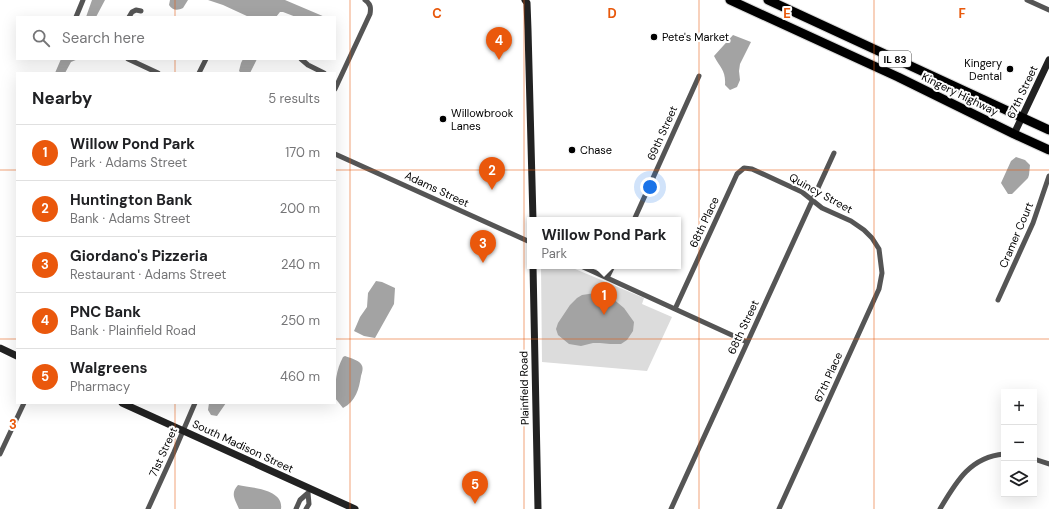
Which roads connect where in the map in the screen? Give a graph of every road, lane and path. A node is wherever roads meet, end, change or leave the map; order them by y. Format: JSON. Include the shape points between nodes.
{"nodes":[{"id":1,"x":83,"y":0,"type":"edge"},
{"id":2,"x":366,"y":0,"type":"edge"},
{"id":3,"x":730,"y":0,"type":"edge"},
{"id":4,"x":768,"y":0,"type":"edge"},
{"id":5,"x":1027,"y":0,"type":"edge"},
{"id":6,"x":527,"y":1,"type":"edge"},
{"id":7,"x":743,"y":3,"type":"edge"},
{"id":8,"x":1049,"y":10,"type":"edge"},
{"id":9,"x":141,"y":11,"type":"dead end"},
{"id":10,"x":76,"y":16,"type":"edge"},
{"id":11,"x":130,"y":16,"type":"edge"},
{"id":12,"x":130,"y":60,"type":"edge"},
{"id":13,"x":206,"y":60,"type":"edge"},
{"id":14,"x":302,"y":60,"type":"edge"},
{"id":15,"x":1049,"y":60,"type":"edge"},
{"id":16,"x":156,"y":72,"type":"edge"},
{"id":17,"x":200,"y":72,"type":"edge"},
{"id":18,"x":322,"y":72,"type":"edge"},
{"id":19,"x":699,"y":76,"type":"dead end"},
{"id":20,"x":337,"y":79,"type":"edge"},
{"id":21,"x":1022,"y":118,"type":"junction"},
{"id":22,"x":1049,"y":130,"type":"edge"},
{"id":23,"x":1014,"y":134,"type":"junction"},
{"id":24,"x":1049,"y":150,"type":"edge"},
{"id":25,"x":834,"y":153,"type":"dead end"},
{"id":26,"x":336,"y":154,"type":"edge"},
{"id":27,"x":744,"y":168,"type":"joint"},
{"id":28,"x":1049,"y":176,"type":"edge"},
{"id":29,"x":812,"y":200,"type":"junction"},
{"id":30,"x":532,"y":217,"type":"edge"},
{"id":31,"x":635,"y":217,"type":"edge"},
{"id":32,"x":527,"y":241,"type":"edge"},
{"id":33,"x":879,"y":249,"type":"joint"},
{"id":34,"x":533,"y":269,"type":"edge"},
{"id":35,"x":588,"y":269,"type":"edge"},
{"id":36,"x":612,"y":269,"type":"edge"},
{"id":37,"x":607,"y":278,"type":"junction"},
{"id":38,"x":998,"y":300,"type":"dead end"},
{"id":39,"x":675,"y":309,"type":"junction"},
{"id":40,"x":747,"y":342,"type":"junction"},
{"id":41,"x":0,"y":348,"type":"edge"},
{"id":42,"x":16,"y":356,"type":"edge"},
{"id":43,"x":24,"y":404,"type":"edge"},
{"id":44,"x":124,"y":404,"type":"edge"},
{"id":45,"x":195,"y":404,"type":"edge"},
{"id":46,"x":183,"y":431,"type":"junction"},
{"id":47,"x":0,"y":454,"type":"edge"},
{"id":48,"x":1001,"y":454,"type":"edge"},
{"id":49,"x":1037,"y":460,"type":"edge"},
{"id":50,"x":1049,"y":464,"type":"edge"},
{"id":51,"x":148,"y":509,"type":"edge"},
{"id":52,"x":296,"y":509,"type":"edge"},
{"id":53,"x":306,"y":509,"type":"edge"},
{"id":54,"x":355,"y":509,"type":"edge"},
{"id":55,"x":538,"y":509,"type":"edge"},
{"id":56,"x":671,"y":509,"type":"edge"},
{"id":57,"x":779,"y":509,"type":"edge"},
{"id":58,"x":940,"y":509,"type":"edge"}],
"edges":[{"from":1,"to":10,"type":"street"},
{"from":2,"to":20,"type":"street","via":[[371,5],[370,14]]},
{"from":3,"to":7,"type":"highway","name":"Kingery Highway","number":"IL 83"},
{"from":4,"to":21,"type":"highway","name":"Kingery Highway","number":"IL 83"},
{"from":5,"to":8,"type":"street"},
{"from":6,"to":30,"type":"main road"},
{"from":7,"to":23,"type":"highway","name":"Kingery Highway","number":"IL 83"},
{"from":9,"to":11,"type":"street","via":[[136,10]]},
{"from":12,"to":16,"type":"street"},
{"from":13,"to":17,"type":"street"},
{"from":14,"to":18,"type":"street"},
{"from":15,"to":21,"type":"main road","name":"67th Street"},
{"from":19,"to":31,"type":"street","name":"69th Street"},
{"from":21,"to":22,"type":"highway","name":"Kingery Highway","number":"IL 83"},
{"from":21,"to":23,"type":"main road","name":"67th Street"},
{"from":23,"to":24,"type":"highway","name":"Kingery Highway","number":"IL 83"},
{"from":25,"to":29,"type":"street","name":"68th Street"},
{"from":26,"to":32,"type":"street","name":"Adams Street"},
{"from":27,"to":29,"type":"street","name":"Quincy Street","via":[[752,169],[802,192]]},
{"from":27,"to":39,"type":"street","name":"68th Place","via":[[737,174]]},
{"from":28,"to":38,"type":"street","name":"Cramer Court","via":[[1033,223]]},
{"from":29,"to":33,"type":"street","name":"Quincy Street","via":[[822,208],[858,225]]},
{"from":29,"to":40,"type":"street","name":"68th Street"},
{"from":33,"to":57,"type":"street","name":"67th Place","via":[[882,273],[879,289]]},
{"from":34,"to":55,"type":"main road","name":"Plainfield Road"},
{"from":35,"to":37,"type":"street"},
{"from":36,"to":37,"type":"street"},
{"from":37,"to":39,"type":"street"},
{"from":39,"to":40,"type":"street"},
{"from":40,"to":56,"type":"street","name":"68th Street"},
{"from":41,"to":42,"type":"main road"},
{"from":43,"to":47,"type":"street"},
{"from":44,"to":46,"type":"main road","name":"South Madison Street"},
{"from":45,"to":46,"type":"street","name":"71st Street"},
{"from":46,"to":51,"type":"street","name":"71st Street"},
{"from":46,"to":54,"type":"main road","name":"South Madison Street"},
{"from":48,"to":58,"type":"street","via":[[988,456],[966,470]]},
{"from":49,"to":50,"type":"street"},
{"from":52,"to":53,"type":"street","via":[[300,500],[308,493]]}]}
